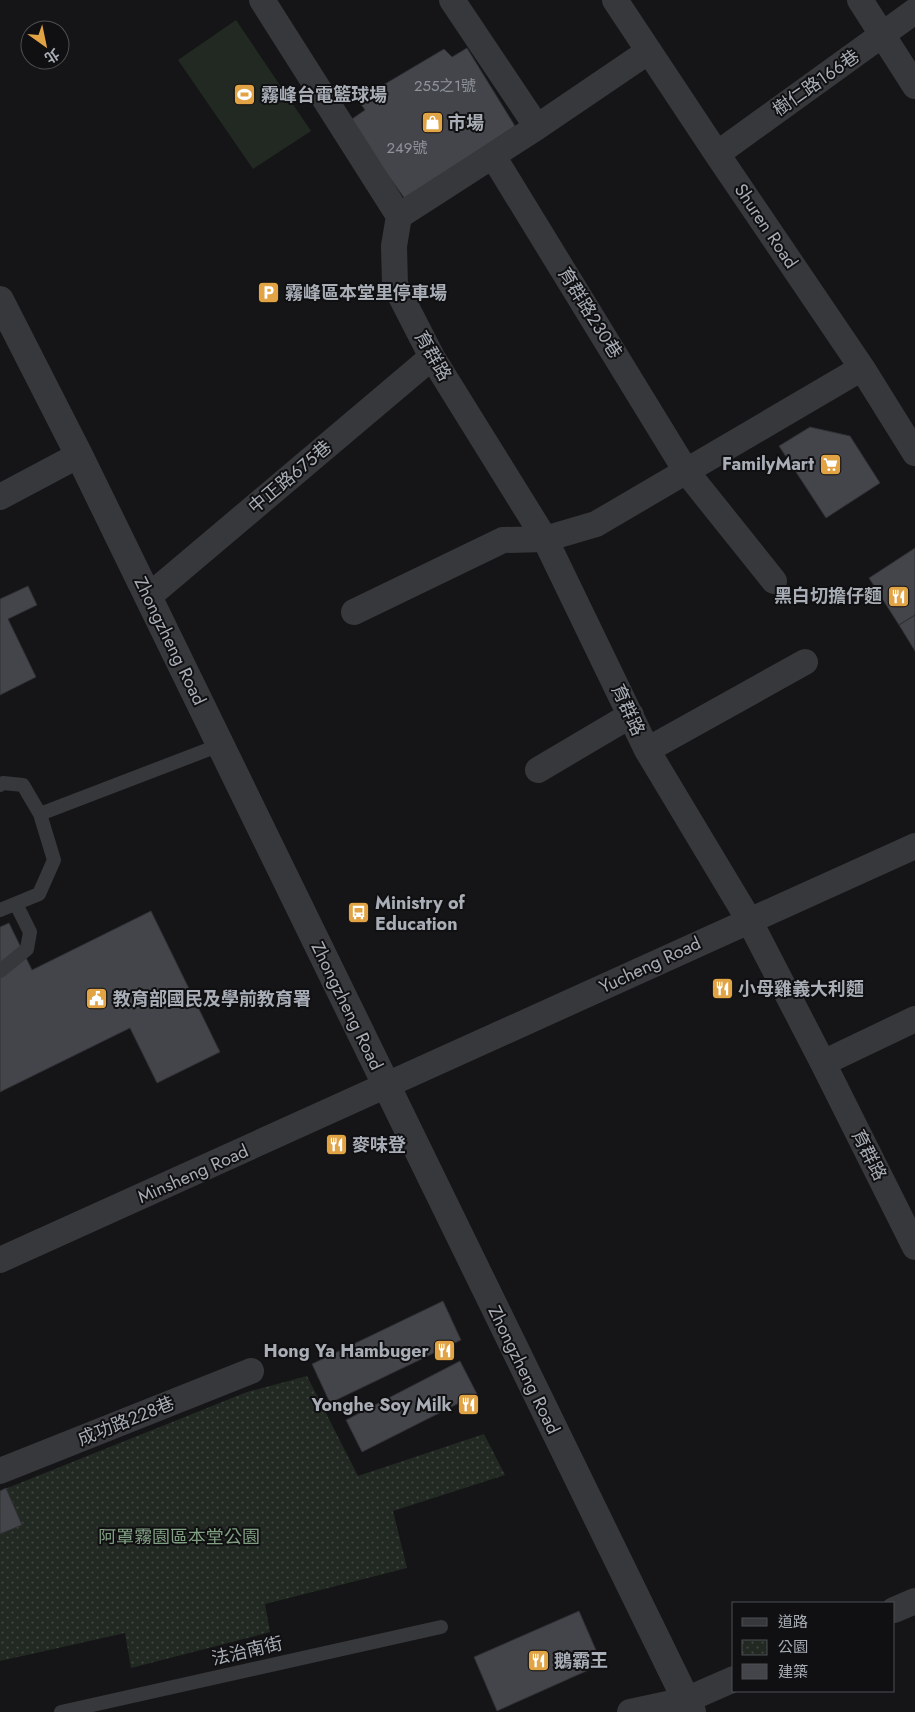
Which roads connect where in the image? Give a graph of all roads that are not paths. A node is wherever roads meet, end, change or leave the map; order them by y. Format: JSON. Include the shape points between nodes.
{"nodes":[{"id":1,"x":262,"y":0,"type":"edge"},
{"id":2,"x":452,"y":0,"type":"edge"},
{"id":3,"x":615,"y":0,"type":"edge"},
{"id":4,"x":860,"y":0,"type":"edge"},
{"id":5,"x":915,"y":11,"type":"edge"},
{"id":6,"x":883,"y":35,"type":"junction"},
{"id":7,"x":649,"y":51,"type":"junction"},
{"id":8,"x":915,"y":86,"type":"edge"},
{"id":9,"x":537,"y":127,"type":"junction"},
{"id":10,"x":717,"y":154,"type":"junction"},
{"id":11,"x":493,"y":156,"type":"junction"},
{"id":12,"x":399,"y":216,"type":"junction"},
{"id":13,"x":0,"y":300,"type":"edge"},
{"id":14,"x":432,"y":357,"type":"junction"},
{"id":15,"x":862,"y":368,"type":"junction"},
{"id":16,"x":912,"y":442,"type":"edge"},
{"id":17,"x":79,"y":455,"type":"junction"},
{"id":18,"x":686,"y":471,"type":"junction"},
{"id":19,"x":0,"y":496,"type":"edge"},
{"id":20,"x":545,"y":539,"type":"junction"},
{"id":21,"x":774,"y":581,"type":"dead end"},
{"id":22,"x":148,"y":597,"type":"junction"},
{"id":23,"x":354,"y":612,"type":"dead end"},
{"id":24,"x":805,"y":662,"type":"dead end"},
{"id":25,"x":631,"y":715,"type":"junction"},
{"id":26,"x":220,"y":746,"type":"junction"},
{"id":27,"x":647,"y":750,"type":"junction"},
{"id":28,"x":538,"y":770,"type":"dead end"},
{"id":29,"x":0,"y":785,"type":"edge"},
{"id":30,"x":40,"y":814,"type":"junction"},
{"id":31,"x":915,"y":846,"type":"edge"},
{"id":32,"x":16,"y":904,"type":"junction"},
{"id":33,"x":0,"y":910,"type":"edge"},
{"id":34,"x":749,"y":920,"type":"junction"},
{"id":35,"x":0,"y":971,"type":"edge"},
{"id":36,"x":915,"y":1019,"type":"edge"},
{"id":37,"x":823,"y":1063,"type":"junction"},
{"id":38,"x":386,"y":1087,"type":"junction"},
{"id":39,"x":915,"y":1247,"type":"edge"},
{"id":40,"x":0,"y":1260,"type":"edge"},
{"id":41,"x":251,"y":1372,"type":"dead end"},
{"id":42,"x":0,"y":1471,"type":"edge"},
{"id":43,"x":915,"y":1601,"type":"edge"},
{"id":44,"x":895,"y":1610,"type":"edge"},
{"id":45,"x":441,"y":1627,"type":"dead end"},
{"id":46,"x":732,"y":1680,"type":"edge"},
{"id":47,"x":689,"y":1706,"type":"edge"},
{"id":48,"x":61,"y":1712,"type":"edge"},
{"id":49,"x":630,"y":1712,"type":"edge"}],
"edges":[{"from":1,"to":12,"type":"street"},
{"from":2,"to":9,"type":"street"},
{"from":3,"to":7,"type":"street","name":"Shuren Road"},
{"from":4,"to":6,"type":"street"},
{"from":5,"to":6,"type":"street","name":"樹仁路166巷"},
{"from":6,"to":8,"type":"street"},
{"from":6,"to":10,"type":"street","name":"樹仁路166巷"},
{"from":7,"to":9,"type":"street"},
{"from":7,"to":10,"type":"street","name":"Shuren Road"},
{"from":9,"to":11,"type":"street"},
{"from":10,"to":15,"type":"street","name":"Shuren Road"},
{"from":11,"to":12,"type":"street"},
{"from":11,"to":18,"type":"street","name":"育群路230巷"},
{"from":12,"to":14,"type":"street","name":"育群路","via":[[394,246],[395,285]]},
{"from":13,"to":17,"type":"street","name":"Zhongzheng Road"},
{"from":14,"to":20,"type":"street","name":"育群路"},
{"from":14,"to":22,"type":"street","name":"中正路675巷"},
{"from":15,"to":16,"type":"street","name":"Shuren Road"},
{"from":15,"to":18,"type":"street"},
{"from":17,"to":19,"type":"street"},
{"from":17,"to":22,"type":"street","name":"Zhongzheng Road"},
{"from":18,"to":20,"type":"street","via":[[596,524]]},
{"from":18,"to":21,"type":"street","name":"育群路230巷"},
{"from":20,"to":23,"type":"street","via":[[503,540]]},
{"from":20,"to":25,"type":"street","name":"育群路"},
{"from":22,"to":26,"type":"street","name":"Zhongzheng Road"},
{"from":24,"to":27,"type":"street","name":"育群路"},
{"from":25,"to":27,"type":"street","name":"育群路"},
{"from":25,"to":28,"type":"street"},
{"from":26,"to":30,"type":"lane"},
{"from":26,"to":38,"type":"street","name":"Zhongzheng Road"},
{"from":27,"to":34,"type":"street","name":"育群路"},
{"from":29,"to":30,"type":"lane","via":[[24,785]]},
{"from":30,"to":32,"type":"lane","via":[[54,860],[39,894]]},
{"from":31,"to":34,"type":"street","name":"Yucheng Road"},
{"from":32,"to":33,"type":"lane"},
{"from":32,"to":35,"type":"lane","via":[[30,932],[27,949]]},
{"from":34,"to":37,"type":"street","name":"育群路"},
{"from":34,"to":38,"type":"street","name":"Yucheng Road"},
{"from":36,"to":37,"type":"street"},
{"from":37,"to":39,"type":"street","name":"育群路"},
{"from":38,"to":40,"type":"street","name":"Minsheng Road"},
{"from":38,"to":47,"type":"street","name":"Zhongzheng Road"},
{"from":41,"to":42,"type":"street","name":"成功路228巷"},
{"from":43,"to":44,"type":"street"},
{"from":45,"to":48,"type":"lane","name":"法治南街"},
{"from":46,"to":47,"type":"street"},
{"from":47,"to":49,"type":"street"}]}
